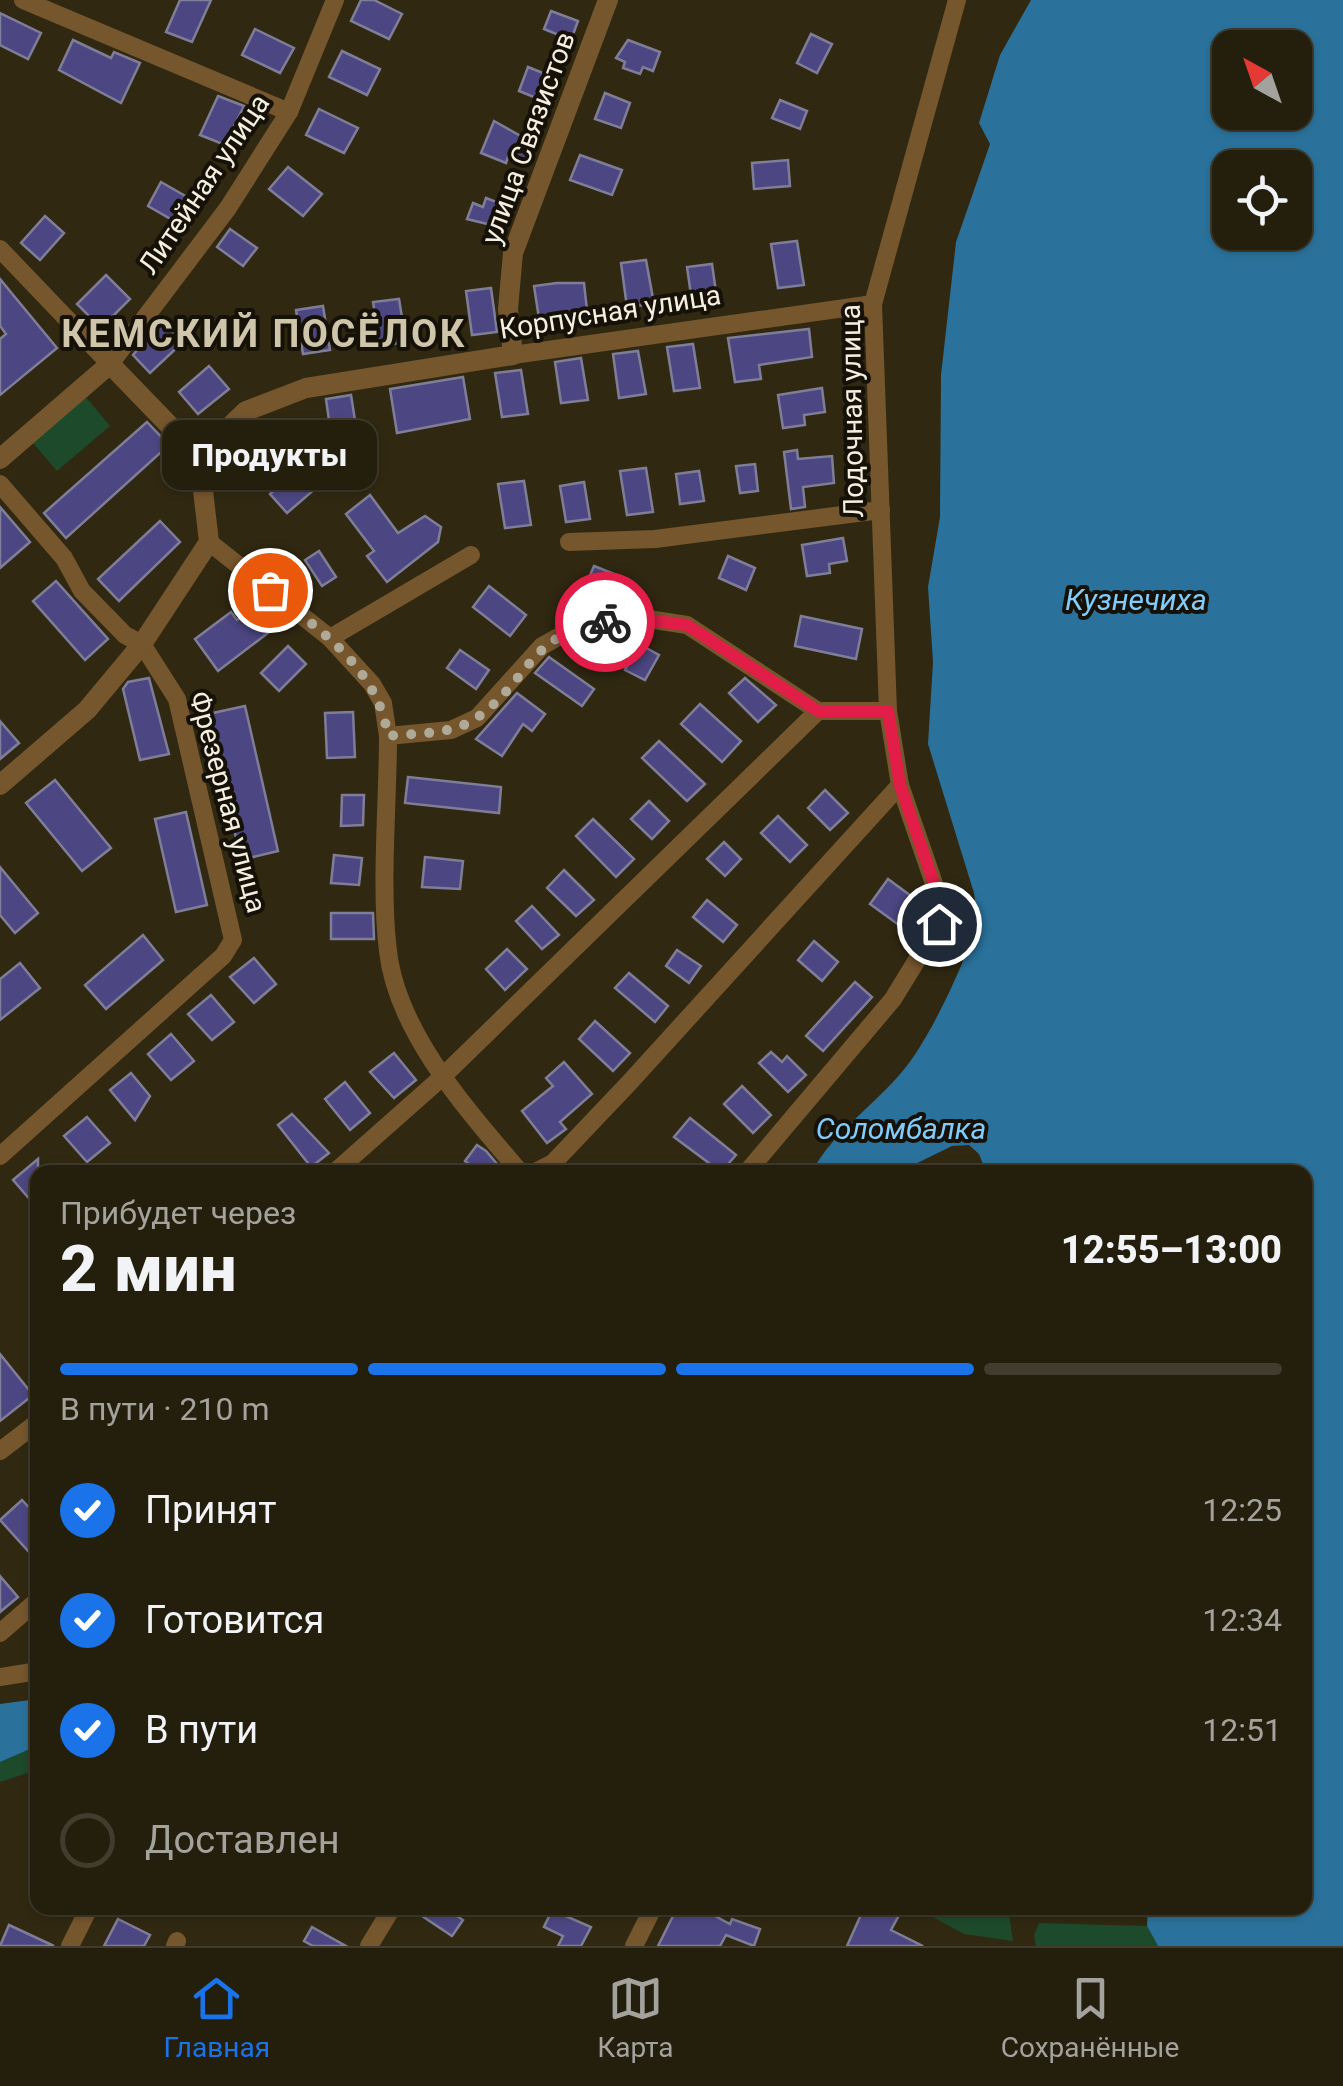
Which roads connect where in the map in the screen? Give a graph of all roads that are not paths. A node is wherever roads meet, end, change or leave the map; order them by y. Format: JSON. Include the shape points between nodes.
{"nodes":[{"id":1,"x":22,"y":0,"type":"edge"},
{"id":2,"x":335,"y":0,"type":"edge"},
{"id":3,"x":608,"y":0,"type":"edge"},
{"id":4,"x":957,"y":0,"type":"edge"},
{"id":5,"x":289,"y":112,"type":"junction"},
{"id":6,"x":0,"y":249,"type":"edge"},
{"id":7,"x":873,"y":304,"type":"junction"},
{"id":8,"x":514,"y":355,"type":"junction"},
{"id":9,"x":110,"y":364,"type":"junction"},
{"id":10,"x":199,"y":456,"type":"junction"},
{"id":11,"x":0,"y":459,"type":"edge"},
{"id":12,"x":0,"y":484,"type":"edge"},
{"id":13,"x":882,"y":510,"type":"junction"},
{"id":14,"x":209,"y":542,"type":"junction"},
{"id":15,"x":569,"y":542,"type":"dead end"},
{"id":16,"x":471,"y":554,"type":"dead end"},
{"id":17,"x":330,"y":638,"type":"junction"},
{"id":18,"x":142,"y":644,"type":"junction"},
{"id":19,"x":818,"y":711,"type":"junction"},
{"id":20,"x":888,"y":711,"type":"junction"},
{"id":21,"x":388,"y":736,"type":"junction"},
{"id":22,"x":0,"y":785,"type":"edge"},
{"id":23,"x":900,"y":785,"type":"junction"},
{"id":24,"x":440,"y":1078,"type":"junction"},
{"id":25,"x":0,"y":1156,"type":"edge"},
{"id":26,"x":343,"y":1165,"type":"edge"},
{"id":27,"x":514,"y":1165,"type":"edge"},
{"id":28,"x":549,"y":1165,"type":"edge"},
{"id":29,"x":754,"y":1165,"type":"edge"},
{"id":30,"x":30,"y":1428,"type":"edge"},
{"id":31,"x":0,"y":1451,"type":"edge"},
{"id":32,"x":30,"y":1607,"type":"edge"},
{"id":33,"x":0,"y":1633,"type":"edge"},
{"id":34,"x":30,"y":1671,"type":"edge"},
{"id":35,"x":0,"y":1677,"type":"edge"},
{"id":36,"x":85,"y":1915,"type":"edge"},
{"id":37,"x":388,"y":1915,"type":"edge"},
{"id":38,"x":650,"y":1915,"type":"edge"},
{"id":39,"x":70,"y":1946,"type":"edge"},
{"id":40,"x":369,"y":1946,"type":"edge"},
{"id":41,"x":634,"y":1946,"type":"edge"}],
"edges":[{"from":1,"to":5,"type":"street"},
{"from":2,"to":5,"type":"street","name":"Литейная улица"},
{"from":3,"to":8,"type":"street","name":"улица Связистов","via":[[513,253],[508,309]]},
{"from":4,"to":7,"type":"street","name":"Лодочная улица"},
{"from":5,"to":9,"type":"street","name":"Литейная улица","via":[[228,208]]},
{"from":6,"to":9,"type":"street"},
{"from":7,"to":8,"type":"street","name":"Корпусная улица"},
{"from":7,"to":13,"type":"street","name":"Лодочная улица"},
{"from":8,"to":10,"type":"street","name":"Корпусная улица","via":[[306,388],[246,410]]},
{"from":9,"to":10,"type":"street"},
{"from":9,"to":11,"type":"street","name":"Литейная улица"},
{"from":10,"to":14,"type":"street"},
{"from":12,"to":18,"type":"street","name":"Фрезерная улица","via":[[64,558],[82,592]]},
{"from":13,"to":15,"type":"street","via":[[655,539]]},
{"from":13,"to":20,"type":"street","name":"Лодочная улица"},
{"from":14,"to":17,"type":"street"},
{"from":14,"to":18,"type":"street"},
{"from":16,"to":17,"type":"street"},
{"from":17,"to":21,"type":"street","via":[[372,684]]},
{"from":18,"to":22,"type":"street","via":[[87,710]]},
{"from":18,"to":25,"type":"street","name":"Фрезерная улица","via":[[177,699],[233,940]]},
{"from":19,"to":20,"type":"street"},
{"from":19,"to":21,"type":"street","via":[[687,625],[601,622],[542,646],[477,718],[451,730]]},
{"from":19,"to":24,"type":"street"},
{"from":20,"to":23,"type":"street","name":"Лодочная улица"},
{"from":21,"to":24,"type":"street","via":[[388,953]]},
{"from":23,"to":28,"type":"street"},
{"from":23,"to":29,"type":"street","name":"Лодочная улица","via":[[939,898],[939,924],[894,999]]},
{"from":24,"to":26,"type":"street"},
{"from":24,"to":27,"type":"street"},
{"from":30,"to":31,"type":"street"},
{"from":32,"to":33,"type":"street"},
{"from":34,"to":35,"type":"street"},
{"from":36,"to":39,"type":"street"},
{"from":37,"to":40,"type":"street"},
{"from":38,"to":41,"type":"street"}]}
